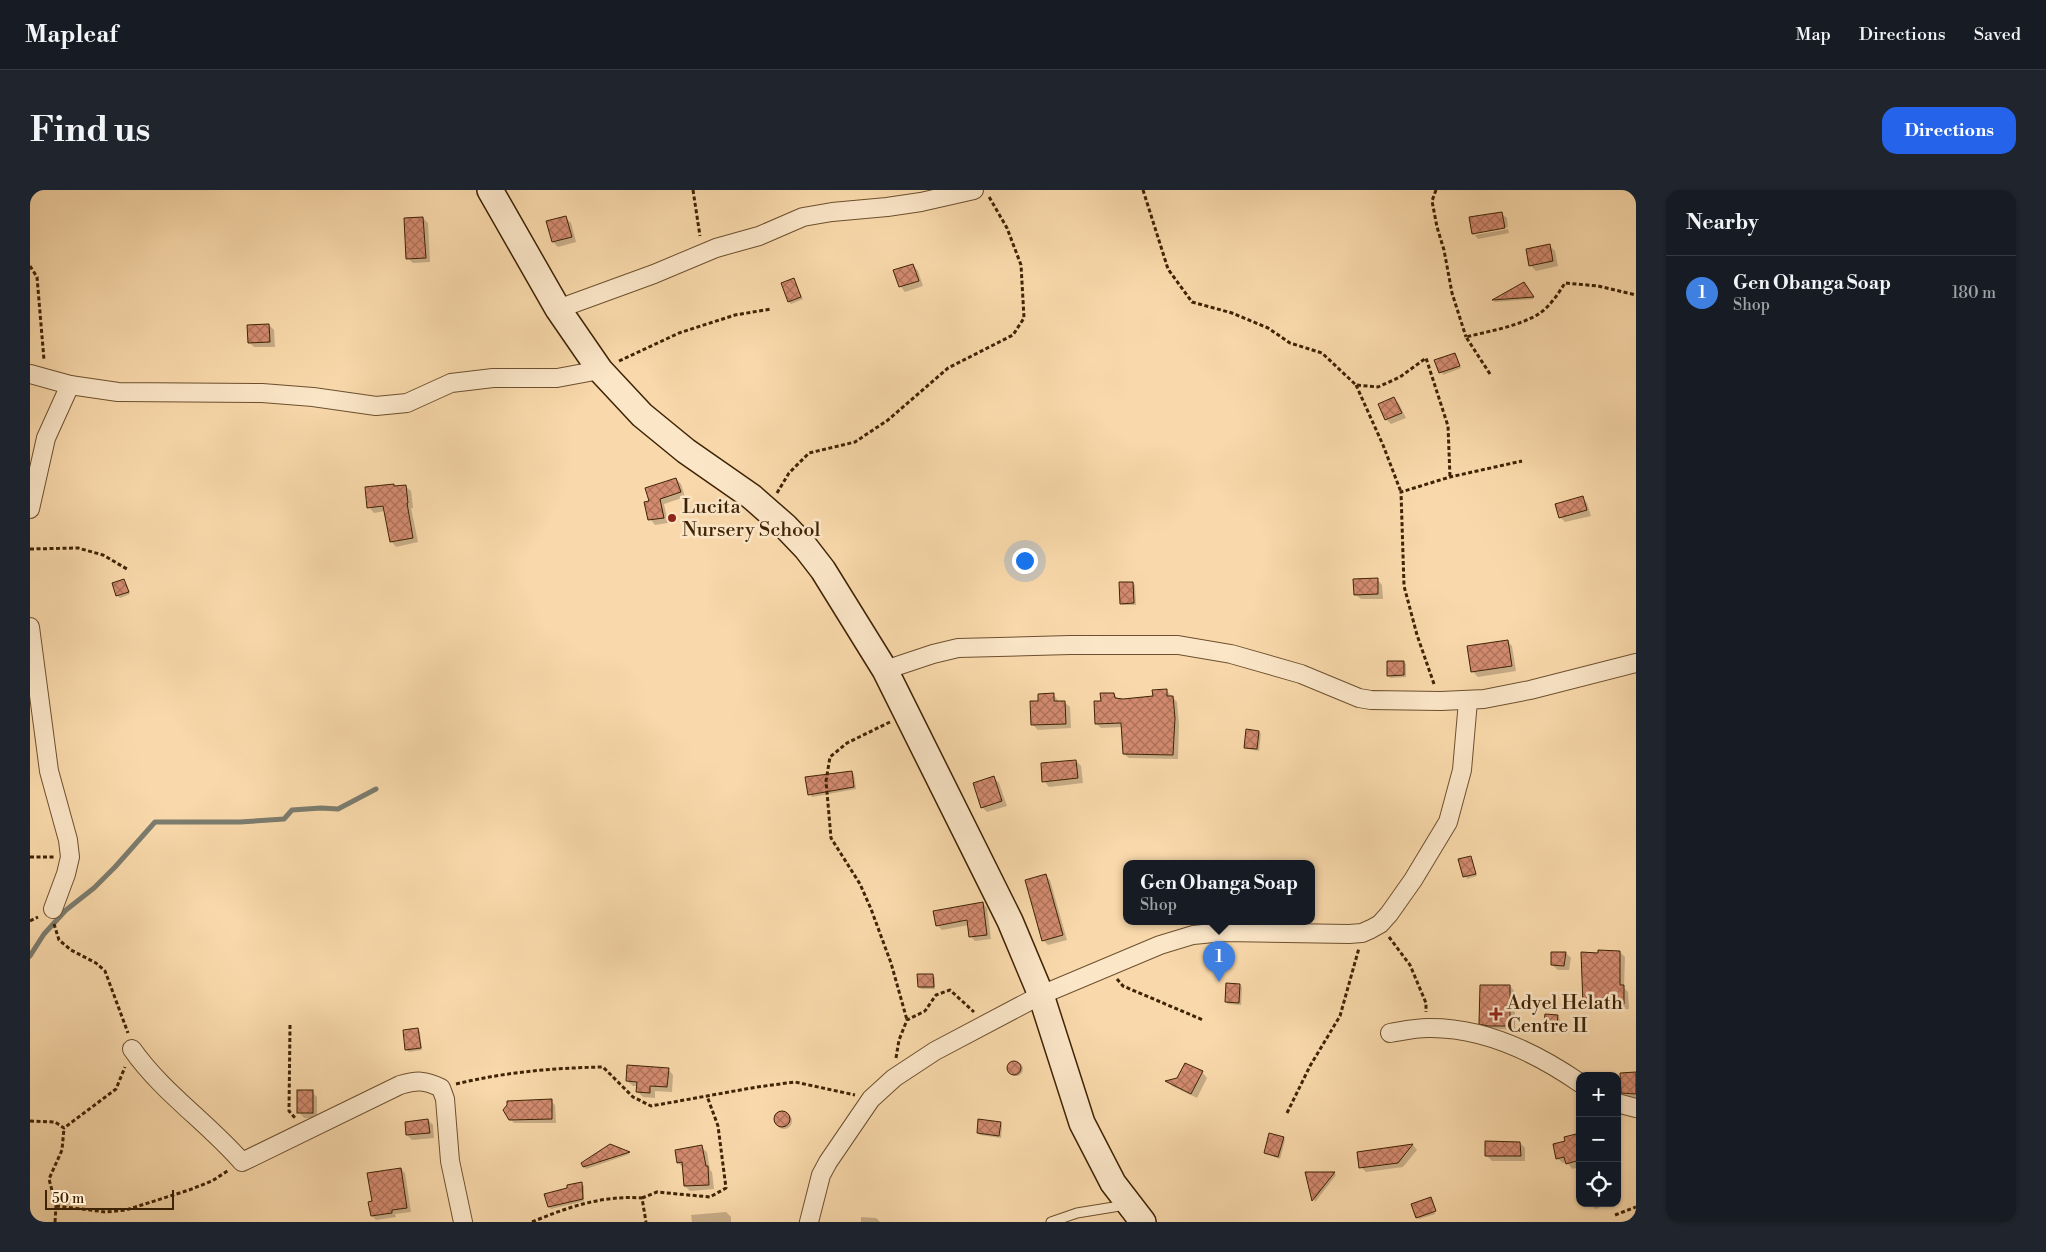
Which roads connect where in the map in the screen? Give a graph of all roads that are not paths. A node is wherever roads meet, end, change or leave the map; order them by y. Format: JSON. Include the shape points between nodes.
{"nodes":[{"id":1,"x":490,"y":190,"type":"edge"},
{"id":2,"x":974,"y":190,"type":"edge"},
{"id":3,"x":558,"y":309,"type":"junction"},
{"id":4,"x":600,"y":370,"type":"junction"},
{"id":5,"x":38,"y":376,"type":"edge"},
{"id":6,"x":70,"y":385,"type":"junction"},
{"id":7,"x":30,"y":509,"type":"edge"},
{"id":8,"x":30,"y":627,"type":"edge"},
{"id":9,"x":1636,"y":663,"type":"edge"},
{"id":10,"x":885,"y":670,"type":"junction"},
{"id":11,"x":1468,"y":701,"type":"junction"},
{"id":12,"x":53,"y":909,"type":"road end"},
{"id":13,"x":1040,"y":996,"type":"junction"},
{"id":14,"x":1390,"y":1033,"type":"dead end"},
{"id":15,"x":132,"y":1049,"type":"road end"},
{"id":16,"x":1576,"y":1080,"type":"edge"},
{"id":17,"x":1621,"y":1104,"type":"edge"},
{"id":18,"x":1636,"y":1108,"type":"edge"},
{"id":19,"x":1136,"y":1213,"type":"edge"},
{"id":20,"x":463,"y":1222,"type":"edge"},
{"id":21,"x":809,"y":1222,"type":"edge"},
{"id":22,"x":1051,"y":1222,"type":"edge"}],
"edges":[{"from":1,"to":3,"type":"street"},
{"from":2,"to":3,"type":"street","via":[[920,202],[803,218]]},
{"from":3,"to":4,"type":"street"},
{"from":4,"to":6,"type":"street","via":[[557,378],[493,378],[451,383],[407,403],[376,406],[262,393],[118,392]]},
{"from":4,"to":10,"type":"street","via":[[642,415],[686,451],[752,497],[806,548]]},
{"from":5,"to":6,"type":"street"},
{"from":6,"to":7,"type":"street","via":[[46,438]]},
{"from":8,"to":12,"type":"street","via":[[44,743],[70,857]]},
{"from":9,"to":11,"type":"street","via":[[1530,690]]},
{"from":10,"to":11,"type":"street","via":[[958,648],[1178,645],[1231,654],[1301,674],[1359,698]]},
{"from":10,"to":13,"type":"street","via":[[1010,921]]},
{"from":11,"to":13,"type":"street","via":[[1462,770],[1448,822],[1413,880],[1380,924],[1362,933],[1224,932],[1193,935],[1160,945]]},
{"from":13,"to":19,"type":"street","via":[[1082,1123],[1102,1164]]},
{"from":13,"to":21,"type":"street","via":[[935,1051],[894,1078],[871,1099],[821,1175]]},
{"from":14,"to":16,"type":"street","via":[[1427,1028],[1486,1035],[1518,1047]]},
{"from":15,"to":20,"type":"street","via":[[146,1069],[225,1142],[242,1162],[400,1084],[426,1081],[441,1088],[445,1099],[450,1161]]},
{"from":17,"to":18,"type":"street"},
{"from":19,"to":22,"type":"lane","via":[[1077,1213]]}]}
